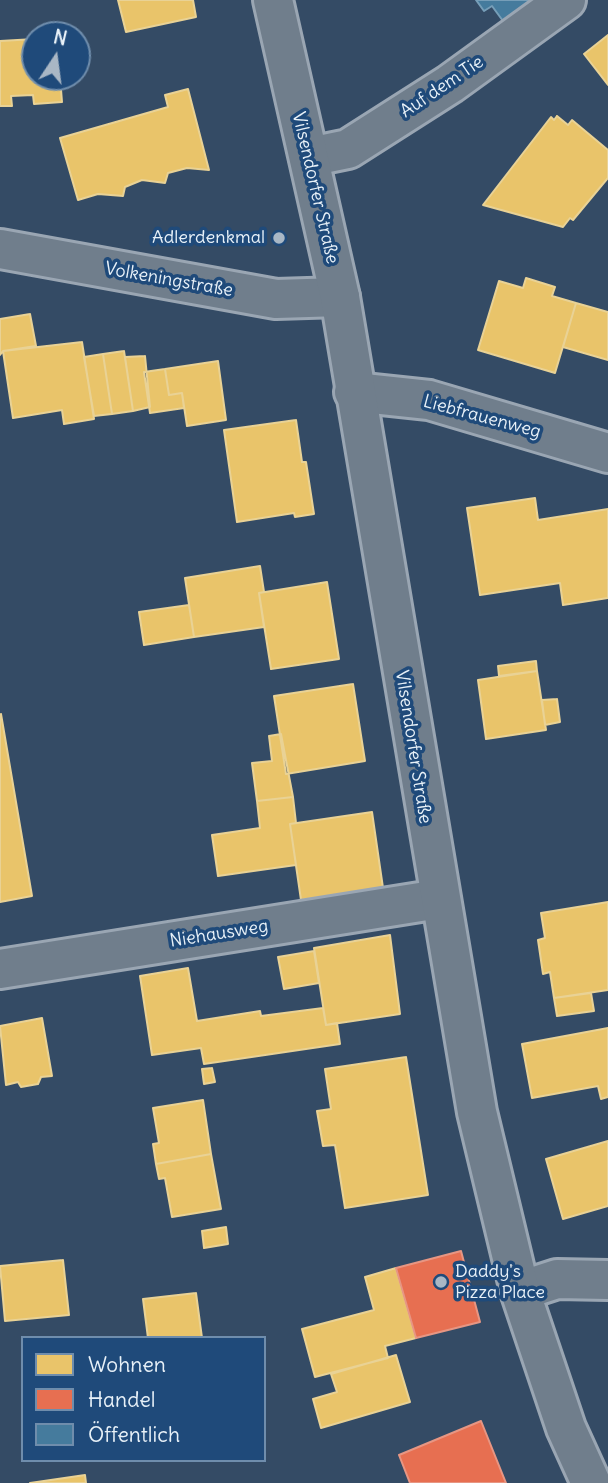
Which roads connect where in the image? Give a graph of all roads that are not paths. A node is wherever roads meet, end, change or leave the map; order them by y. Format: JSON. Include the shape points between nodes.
{"nodes":[{"id":1,"x":272,"y":0,"type":"edge"},
{"id":2,"x":566,"y":0,"type":"edge"},
{"id":3,"x":309,"y":157,"type":"junction"},
{"id":4,"x":0,"y":249,"type":"edge"},
{"id":5,"x":340,"y":297,"type":"junction"},
{"id":6,"x":355,"y":392,"type":"junction"},
{"id":7,"x":608,"y":453,"type":"edge"},
{"id":8,"x":439,"y":899,"type":"junction"},
{"id":9,"x":0,"y":969,"type":"edge"},
{"id":10,"x":608,"y":1280,"type":"edge"},
{"id":11,"x":520,"y":1291,"type":"junction"},
{"id":12,"x":591,"y":1483,"type":"edge"}],
"edges":[{"from":1,"to":3,"type":"main road","name":"Vilsendorfer Straße"},
{"from":2,"to":3,"type":"main road","name":"Auf dem Tie","via":[[450,84],[348,149]]},
{"from":3,"to":5,"type":"main road","name":"Vilsendorfer Straße"},
{"from":4,"to":5,"type":"main road","name":"Volkeningstraße","via":[[276,299]]},
{"from":5,"to":6,"type":"main road","name":"Vilsendorfer Straße"},
{"from":6,"to":7,"type":"main road","name":"Liebfrauenweg","via":[[429,401]]},
{"from":6,"to":8,"type":"main road","name":"Vilsendorfer Straße"},
{"from":8,"to":9,"type":"main road","name":"Niehausweg"},
{"from":8,"to":11,"type":"main road","name":"Vilsendorfer Straße","via":[[477,1112]]},
{"from":10,"to":11,"type":"main road","via":[[557,1279]]},
{"from":11,"to":12,"type":"main road","name":"Vilsendorfer Straße","via":[[566,1428]]}]}
